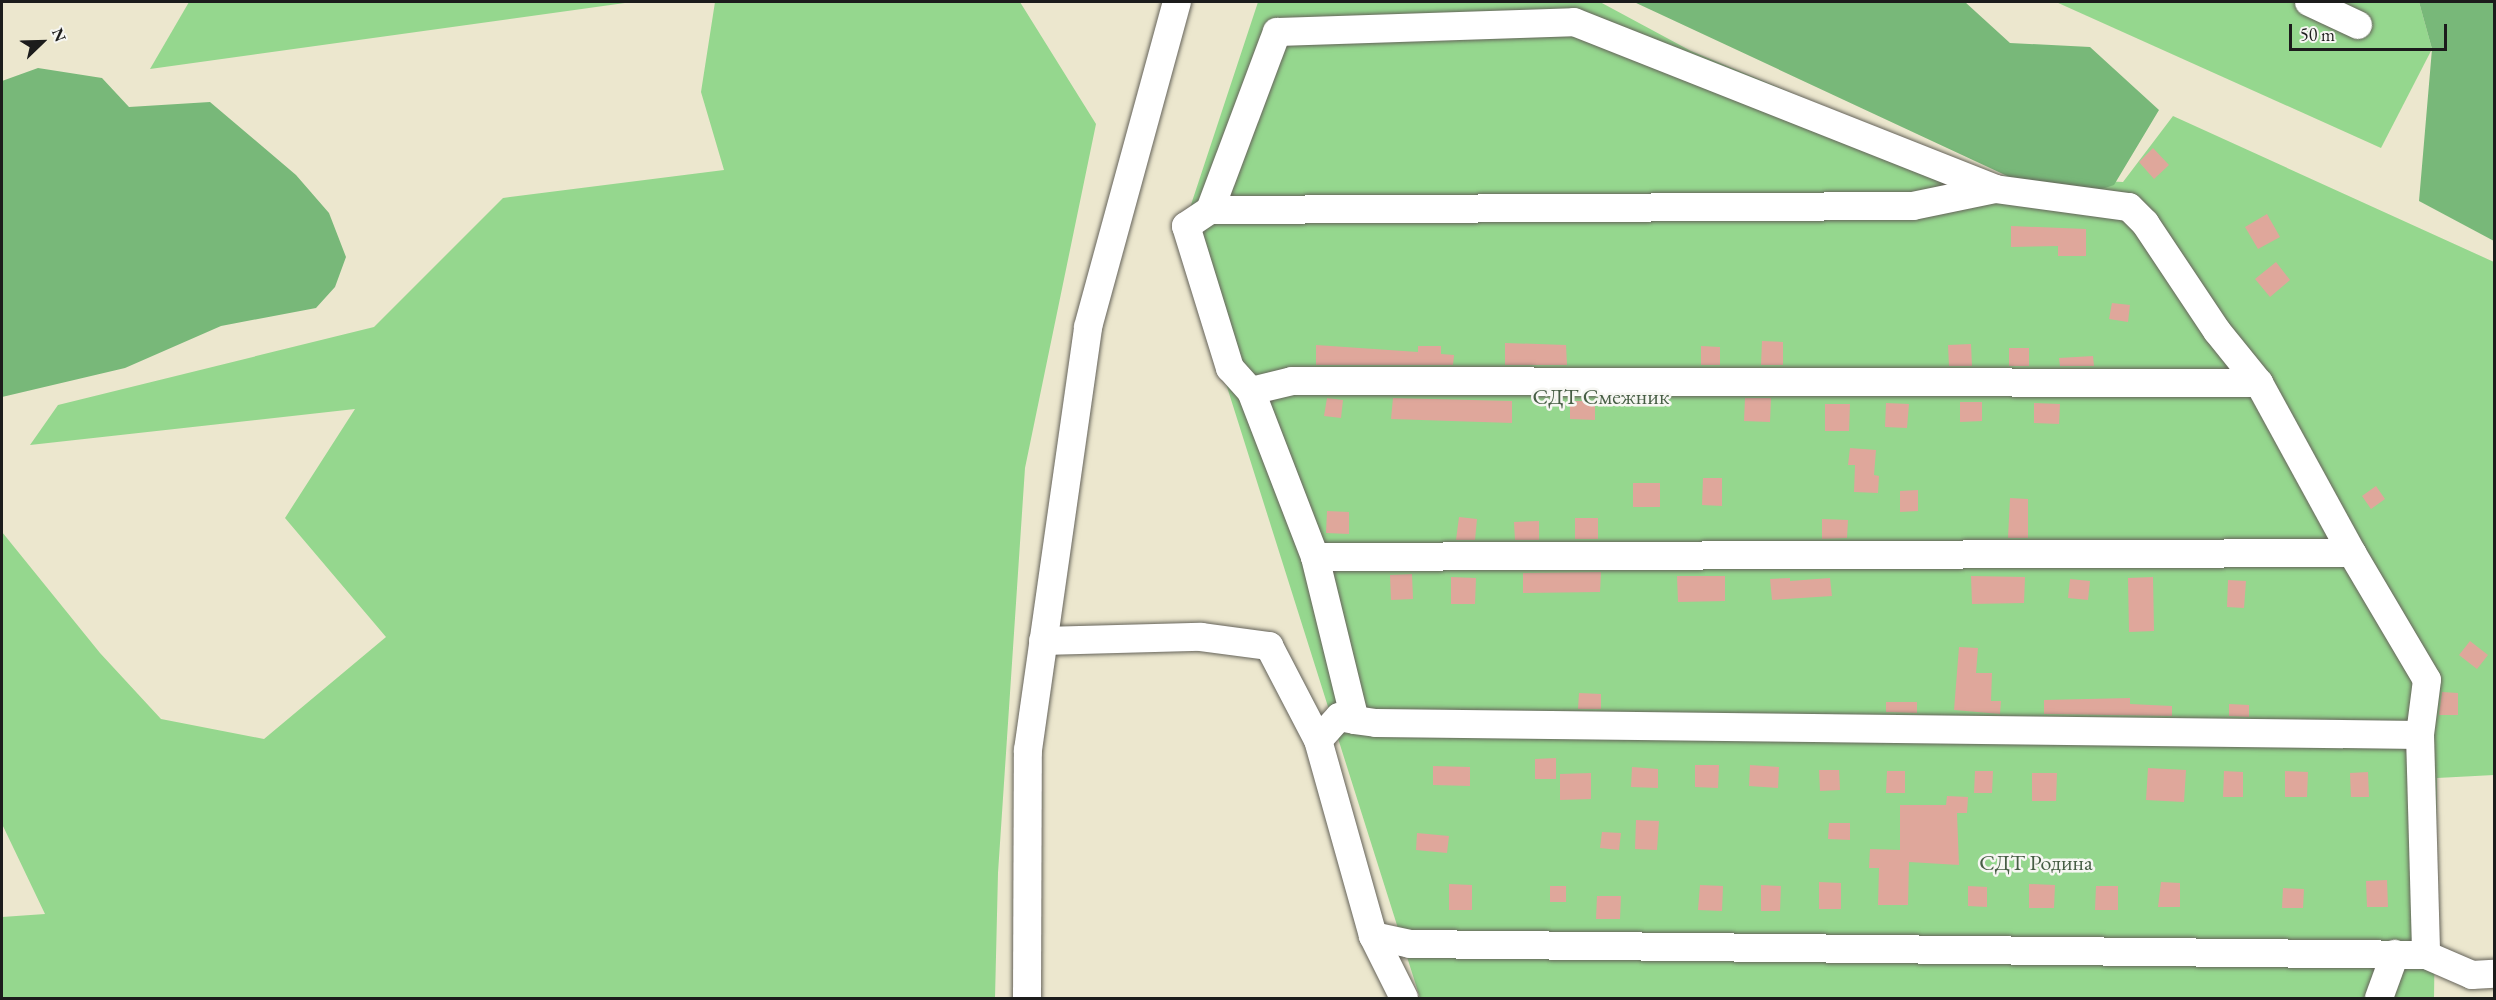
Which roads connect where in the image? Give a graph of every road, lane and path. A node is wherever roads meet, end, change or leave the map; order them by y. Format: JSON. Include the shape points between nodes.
{"nodes":[{"id":1,"x":1177,"y":2,"type":"edge"},
{"id":2,"x":2308,"y":2,"type":"edge"},
{"id":3,"x":2358,"y":25,"type":"dead end"},
{"id":4,"x":1995,"y":189,"type":"junction"},
{"id":5,"x":1210,"y":210,"type":"junction"},
{"id":6,"x":2259,"y":383,"type":"junction"},
{"id":7,"x":1251,"y":391,"type":"junction"},
{"id":8,"x":2352,"y":553,"type":"junction"},
{"id":9,"x":1315,"y":557,"type":"junction"},
{"id":10,"x":1043,"y":641,"type":"junction"},
{"id":11,"x":1355,"y":720,"type":"junction"},
{"id":12,"x":2420,"y":735,"type":"junction"},
{"id":13,"x":1318,"y":740,"type":"junction"},
{"id":14,"x":1373,"y":936,"type":"junction"},
{"id":15,"x":2395,"y":954,"type":"junction"},
{"id":16,"x":2426,"y":955,"type":"junction"},
{"id":17,"x":2494,"y":974,"type":"edge"},
{"id":18,"x":1027,"y":999,"type":"edge"},
{"id":19,"x":1404,"y":999,"type":"edge"},
{"id":20,"x":2379,"y":999,"type":"edge"}],
"edges":[{"from":1,"to":10,"type":"street","via":[[1088,327]]},
{"from":2,"to":3,"type":"street"},
{"from":4,"to":5,"type":"street","via":[[1913,206]]},
{"from":4,"to":5,"type":"street","via":[[1574,22],[1563,22],[1277,32]]},
{"from":4,"to":6,"type":"street","via":[[2129,207],[2145,223],[2217,331]]},
{"from":5,"to":7,"type":"street","via":[[1186,226],[1230,368]]},
{"from":6,"to":7,"type":"street","via":[[1292,381]]},
{"from":6,"to":8,"type":"street"},
{"from":7,"to":9,"type":"street"},
{"from":8,"to":9,"type":"street"},
{"from":8,"to":12,"type":"street","via":[[2427,680]]},
{"from":9,"to":11,"type":"street"},
{"from":10,"to":13,"type":"street","via":[[1201,638],[1269,646]]},
{"from":10,"to":18,"type":"street","via":[[1028,750]]},
{"from":11,"to":12,"type":"street"},
{"from":11,"to":13,"type":"street","via":[[1339,717]]},
{"from":12,"to":16,"type":"street"},
{"from":13,"to":14,"type":"street"},
{"from":14,"to":15,"type":"street","via":[[1410,944]]},
{"from":14,"to":19,"type":"street"},
{"from":15,"to":16,"type":"street"},
{"from":15,"to":20,"type":"street"},
{"from":16,"to":17,"type":"street","via":[[2472,975]]}]}
